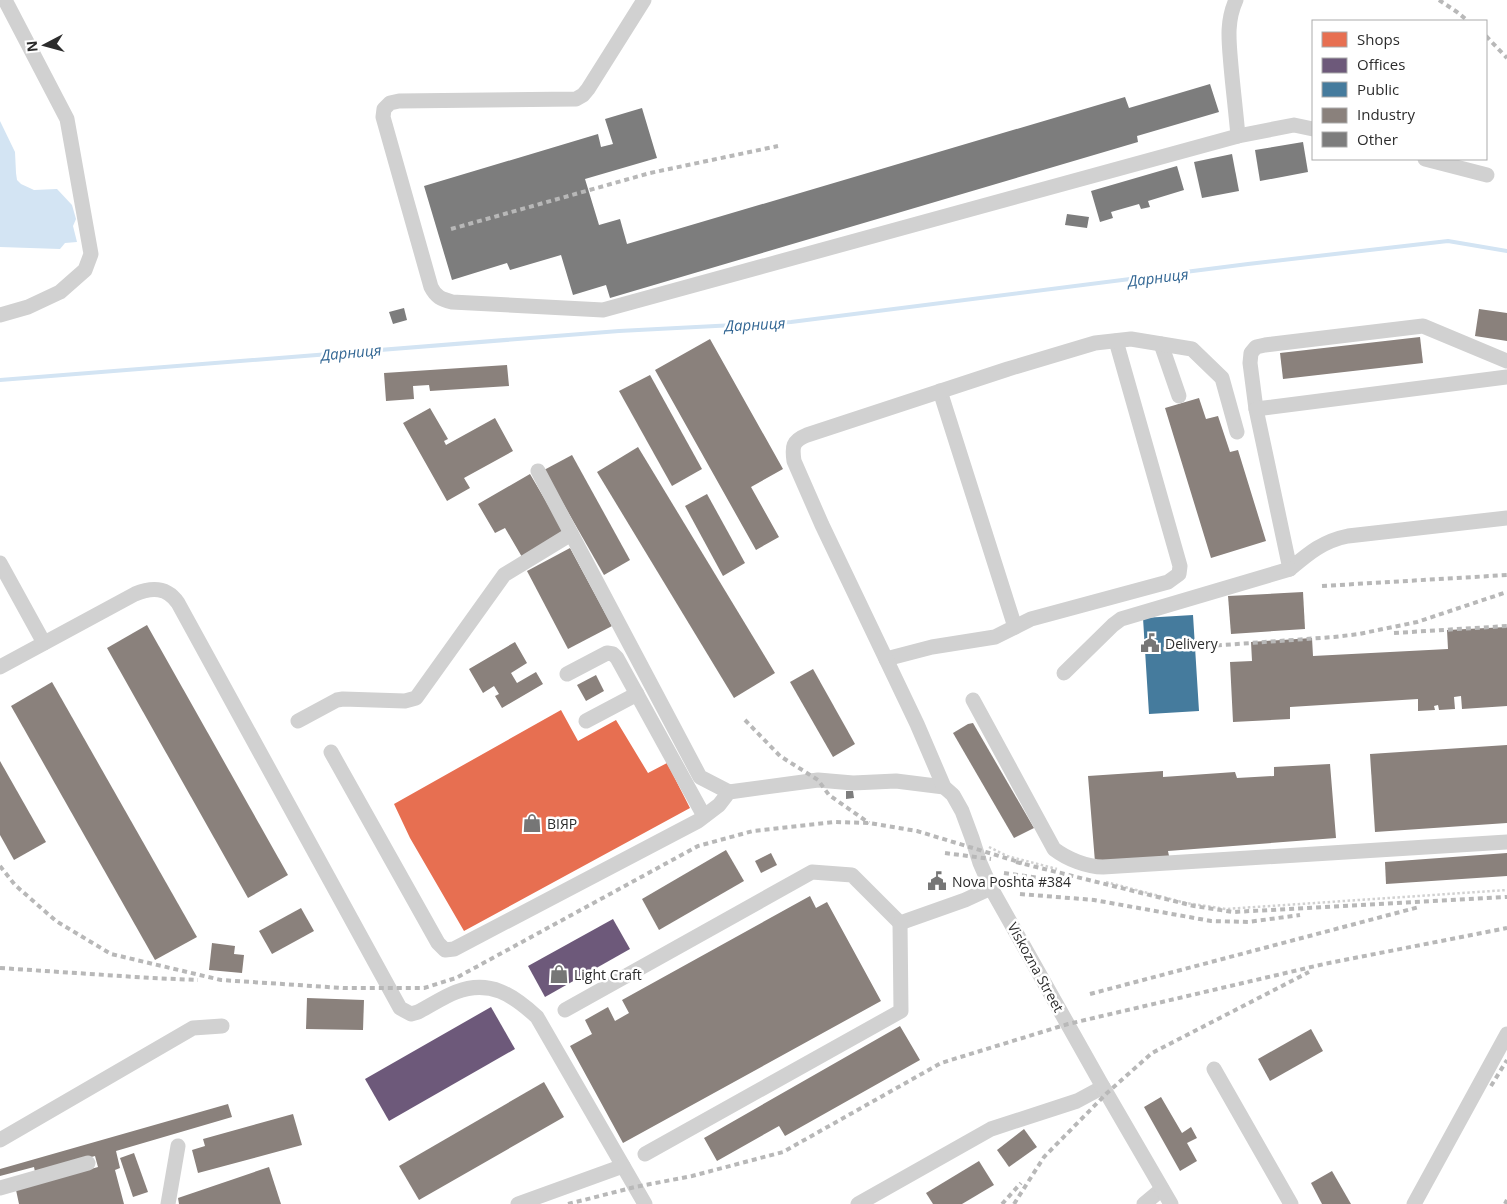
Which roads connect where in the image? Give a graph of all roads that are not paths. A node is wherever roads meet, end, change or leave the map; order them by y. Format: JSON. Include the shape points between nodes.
{"nodes":[{"id":1,"x":5,"y":0,"type":"edge"},
{"id":2,"x":644,"y":0,"type":"edge"},
{"id":3,"x":1236,"y":0,"type":"edge"},
{"id":4,"x":1312,"y":130,"type":"edge"},
{"id":5,"x":1238,"y":136,"type":"junction"},
{"id":6,"x":1429,"y":160,"type":"edge"},
{"id":7,"x":1487,"y":175,"type":"dead end"},
{"id":8,"x":0,"y":315,"type":"edge"},
{"id":9,"x":1116,"y":340,"type":"junction"},
{"id":10,"x":1161,"y":344,"type":"junction"},
{"id":11,"x":1507,"y":361,"type":"edge"},
{"id":12,"x":1507,"y":377,"type":"edge"},
{"id":13,"x":940,"y":392,"type":"junction"},
{"id":14,"x":1179,"y":396,"type":"dead end"},
{"id":15,"x":1256,"y":409,"type":"junction"},
{"id":16,"x":1237,"y":432,"type":"dead end"},
{"id":17,"x":538,"y":471,"type":"dead end"},
{"id":18,"x":1507,"y":518,"type":"edge"},
{"id":19,"x":571,"y":534,"type":"junction"},
{"id":20,"x":0,"y":564,"type":"edge"},
{"id":21,"x":1290,"y":569,"type":"junction"},
{"id":22,"x":1015,"y":627,"type":"junction"},
{"id":23,"x":44,"y":643,"type":"junction"},
{"id":24,"x":886,"y":659,"type":"junction"},
{"id":25,"x":0,"y":667,"type":"edge"},
{"id":26,"x":1064,"y":673,"type":"dead end"},
{"id":27,"x":567,"y":674,"type":"dead end"},
{"id":28,"x":637,"y":694,"type":"junction"},
{"id":29,"x":973,"y":700,"type":"dead end"},
{"id":30,"x":298,"y":721,"type":"dead end"},
{"id":31,"x":586,"y":721,"type":"dead end"},
{"id":32,"x":331,"y":752,"type":"dead end"},
{"id":33,"x":944,"y":788,"type":"junction"},
{"id":34,"x":729,"y":792,"type":"junction"},
{"id":35,"x":704,"y":816,"type":"junction"},
{"id":36,"x":1507,"y":842,"type":"edge"},
{"id":37,"x":991,"y":888,"type":"junction"},
{"id":38,"x":900,"y":923,"type":"junction"},
{"id":39,"x":565,"y":1010,"type":"dead end"},
{"id":40,"x":222,"y":1026,"type":"dead end"},
{"id":41,"x":1507,"y":1034,"type":"edge"},
{"id":42,"x":1214,"y":1068,"type":"dead end"},
{"id":43,"x":1103,"y":1087,"type":"junction"},
{"id":44,"x":0,"y":1140,"type":"edge"},
{"id":45,"x":178,"y":1146,"type":"dead end"},
{"id":46,"x":645,"y":1154,"type":"dead end"},
{"id":47,"x":88,"y":1163,"type":"dead end"},
{"id":48,"x":623,"y":1166,"type":"junction"},
{"id":49,"x":0,"y":1188,"type":"edge"},
{"id":50,"x":1162,"y":1189,"type":"junction"},
{"id":51,"x":168,"y":1204,"type":"edge"},
{"id":52,"x":518,"y":1204,"type":"edge"},
{"id":53,"x":644,"y":1204,"type":"edge"},
{"id":54,"x":858,"y":1204,"type":"edge"},
{"id":55,"x":1144,"y":1204,"type":"edge"},
{"id":56,"x":1171,"y":1204,"type":"edge"},
{"id":57,"x":1291,"y":1204,"type":"edge"},
{"id":58,"x":1414,"y":1204,"type":"edge"}],
"edges":[{"from":1,"to":8,"type":"street","via":[[67,119],[92,254],[85,270],[60,292],[28,307]]},
{"from":2,"to":5,"type":"street","via":[[588,89],[576,99],[399,101],[384,109],[383,117],[436,296],[452,302],[603,310]]},
{"from":3,"to":5,"type":"street","via":[[1231,10],[1228,42]]},
{"from":4,"to":5,"type":"street","via":[[1294,125]]},
{"from":6,"to":7,"type":"street"},
{"from":9,"to":10,"type":"street","via":[[1131,338]]},
{"from":9,"to":13,"type":"street","via":[[1008,369]]},
{"from":9,"to":22,"type":"street","via":[[1180,566],[1179,574],[1168,582],[1031,619]]},
{"from":10,"to":14,"type":"street"},
{"from":10,"to":16,"type":"street","via":[[1192,350],[1222,378]]},
{"from":11,"to":15,"type":"street","via":[[1423,326],[1265,345],[1251,353]]},
{"from":12,"to":15,"type":"street"},
{"from":13,"to":22,"type":"street"},
{"from":13,"to":24,"type":"street","name":"Viskozna Street","via":[[794,442],[794,461]]},
{"from":15,"to":21,"type":"street"},
{"from":17,"to":19,"type":"street"},
{"from":18,"to":21,"type":"street","via":[[1334,539],[1313,550]]},
{"from":19,"to":30,"type":"street","via":[[504,575],[416,698],[405,701],[342,698]]},
{"from":19,"to":34,"type":"street","via":[[700,777]]},
{"from":20,"to":23,"type":"street"},
{"from":21,"to":26,"type":"street","via":[[1121,619]]},
{"from":22,"to":24,"type":"street","via":[[995,637],[932,647]]},
{"from":23,"to":25,"type":"street"},
{"from":23,"to":48,"type":"street","via":[[142,591],[154,589],[173,596],[400,1008],[411,1014],[457,992],[480,988],[502,991],[520,1001],[537,1017]]},
{"from":24,"to":33,"type":"street","name":"Viskozna Street"},
{"from":27,"to":28,"type":"street","via":[[607,653],[613,654]]},
{"from":28,"to":31,"type":"street"},
{"from":28,"to":35,"type":"street"},
{"from":29,"to":36,"type":"street","via":[[1054,850],[1092,866]]},
{"from":32,"to":35,"type":"street","via":[[438,943],[445,950],[454,949]]},
{"from":33,"to":34,"type":"street","via":[[896,781],[853,783],[818,780]]},
{"from":33,"to":37,"type":"street","name":"Viskozna Street","via":[[953,795],[962,811]]},
{"from":34,"to":35,"type":"street"},
{"from":37,"to":38,"type":"street"},
{"from":37,"to":43,"type":"street","name":"Viskozna Street"},
{"from":38,"to":39,"type":"street","via":[[852,875],[812,872]]},
{"from":38,"to":46,"type":"street","via":[[901,1011]]},
{"from":40,"to":44,"type":"street","via":[[193,1028]]},
{"from":41,"to":58,"type":"street"},
{"from":42,"to":57,"type":"street"},
{"from":43,"to":50,"type":"street","name":"Viskozna Street"},
{"from":43,"to":54,"type":"street","via":[[1077,1101],[991,1129]]},
{"from":45,"to":51,"type":"street"},
{"from":47,"to":49,"type":"street"},
{"from":48,"to":52,"type":"street"},
{"from":48,"to":53,"type":"street"},
{"from":50,"to":55,"type":"street"},
{"from":50,"to":56,"type":"street","name":"Viskozna Street"}]}
